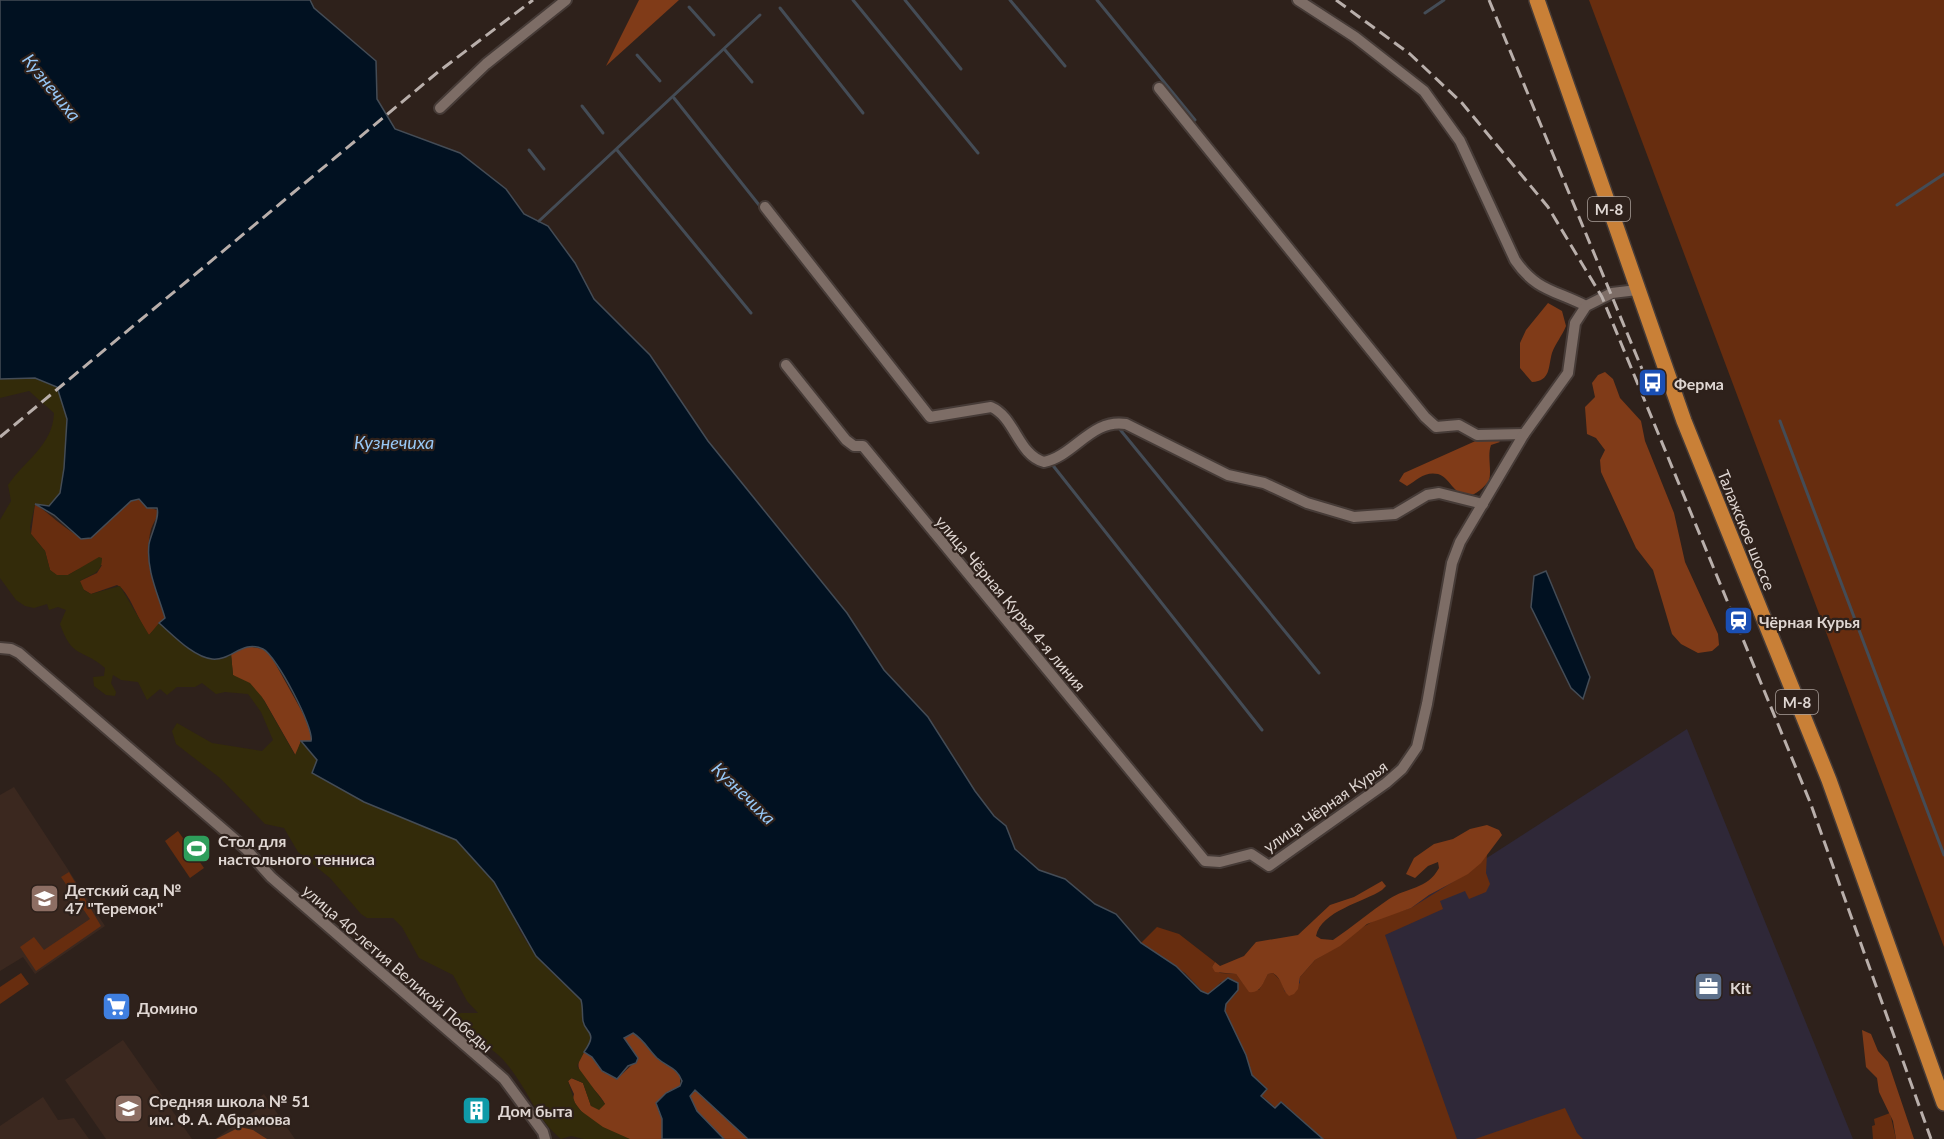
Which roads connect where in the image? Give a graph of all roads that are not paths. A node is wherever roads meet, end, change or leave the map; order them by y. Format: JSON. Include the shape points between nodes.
{"nodes":[{"id":1,"x":566,"y":0,"type":"edge"},
{"id":2,"x":1298,"y":0,"type":"edge"},
{"id":3,"x":1537,"y":0,"type":"edge"},
{"id":4,"x":1159,"y":88,"type":"dead end"},
{"id":5,"x":440,"y":108,"type":"dead end"},
{"id":6,"x":765,"y":207,"type":"dead end"},
{"id":7,"x":1637,"y":290,"type":"junction"},
{"id":8,"x":1586,"y":306,"type":"junction"},
{"id":9,"x":786,"y":365,"type":"dead end"},
{"id":10,"x":1524,"y":434,"type":"junction"},
{"id":11,"x":1483,"y":504,"type":"junction"},
{"id":12,"x":0,"y":648,"type":"edge"},
{"id":13,"x":1212,"y":863,"type":"joint"},
{"id":14,"x":1944,"y":1103,"type":"edge"},
{"id":15,"x":544,"y":1139,"type":"edge"}],
"edges":[{"from":1,"to":5,"type":"street","via":[[486,64]]},
{"from":2,"to":8,"type":"street","via":[[1355,37],[1424,91],[1460,141],[1526,276]]},
{"from":3,"to":7,"type":"main road","name":"Талажское шоссе","number":"М-8"},
{"from":4,"to":10,"type":"street","via":[[1425,417],[1436,427],[1459,425],[1477,435]]},
{"from":6,"to":11,"type":"street","via":[[930,417],[991,407],[1003,415],[1033,457],[1044,462],[1101,427],[1117,422],[1126,424],[1228,476],[1264,483],[1307,503],[1354,518],[1395,513],[1427,495],[1439,493]]},
{"from":7,"to":8,"type":"street","via":[[1612,293]]},
{"from":7,"to":14,"type":"main road","name":"Талажское шоссе","number":"М-8","via":[[1689,432],[1829,780]]},
{"from":8,"to":10,"type":"street","via":[[1575,323],[1568,373]]},
{"from":9,"to":13,"type":"street","name":"улица Чёрная Курья 4-я линия","via":[[846,440],[863,446],[1205,861]]},
{"from":10,"to":11,"type":"street"},
{"from":11,"to":13,"type":"street","name":"улица Чёрная Курья","via":[[1452,563],[1422,726],[1416,747],[1402,769],[1269,866],[1251,854]]},
{"from":12,"to":15,"type":"street","name":"улица 40-летия Великой Победы","via":[[19,653],[504,1079],[543,1132]]}]}
